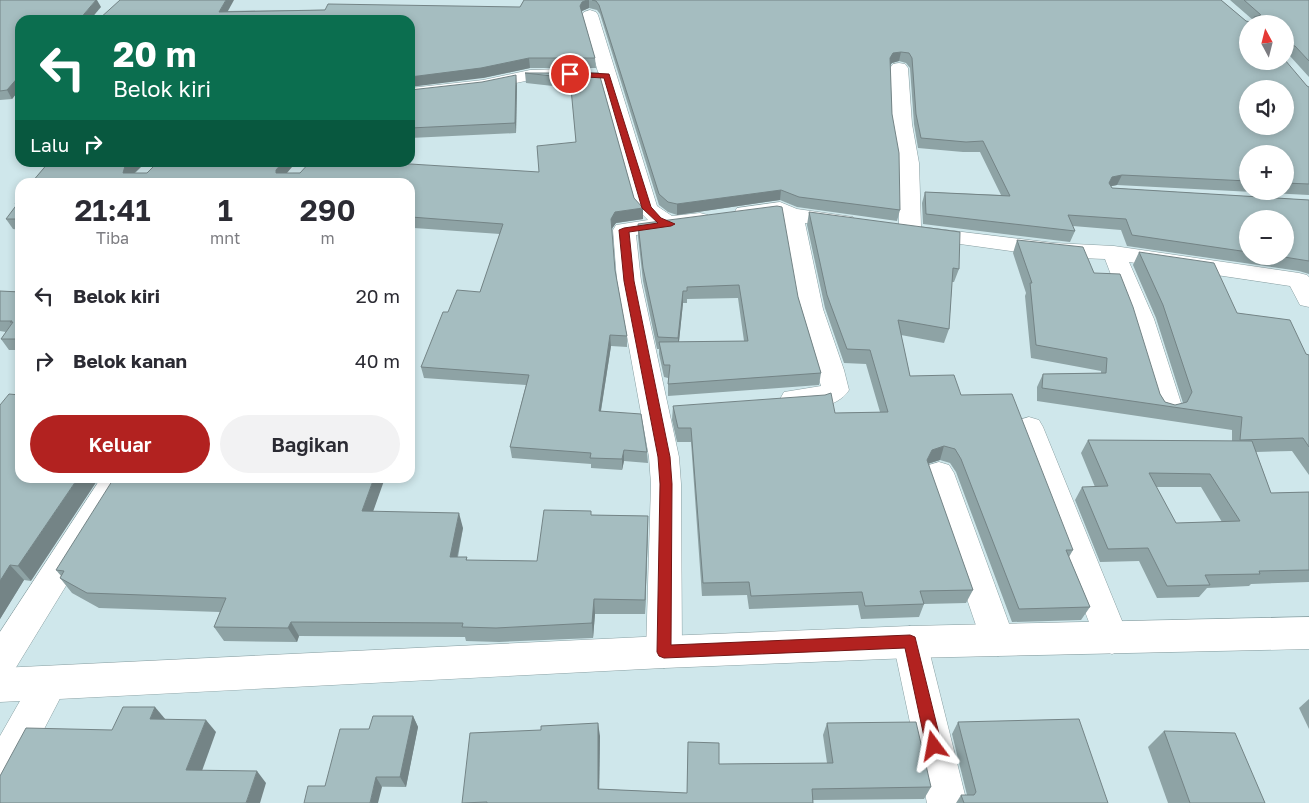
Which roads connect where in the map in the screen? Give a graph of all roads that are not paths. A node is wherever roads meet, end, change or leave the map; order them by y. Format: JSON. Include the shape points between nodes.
{"nodes":[{"id":1,"x":590,"y":14,"type":"dead end"},
{"id":2,"x":898,"y":68,"type":"dead end"},
{"id":3,"x":591,"y":75,"type":"junction"},
{"id":4,"x":415,"y":93,"type":"edge"},
{"id":5,"x":792,"y":215,"type":"junction"},
{"id":6,"x":671,"y":224,"type":"junction"},
{"id":7,"x":866,"y":224,"type":"edge"},
{"id":8,"x":1114,"y":253,"type":"junction"},
{"id":9,"x":1309,"y":298,"type":"edge"},
{"id":10,"x":773,"y":401,"type":"edge"},
{"id":11,"x":1168,"y":406,"type":"edge"},
{"id":12,"x":1028,"y":427,"type":"dead end"},
{"id":13,"x":939,"y":473,"type":"dead end"},
{"id":14,"x":114,"y":483,"type":"edge"},
{"id":15,"x":1309,"y":633,"type":"edge"},
{"id":16,"x":1112,"y":638,"type":"junction"},
{"id":17,"x":998,"y":640,"type":"junction"},
{"id":18,"x":910,"y":642,"type":"junction"},
{"id":19,"x":664,"y":652,"type":"junction"},
{"id":20,"x":0,"y":662,"type":"edge"},
{"id":21,"x":50,"y":683,"type":"junction"},
{"id":22,"x":0,"y":685,"type":"edge"},
{"id":23,"x":0,"y":773,"type":"edge"},
{"id":24,"x":946,"y":803,"type":"edge"}],
"edges":[{"from":1,"to":3,"type":"street"},
{"from":2,"to":8,"type":"street","via":[[909,163],[901,230],[1054,250]]},
{"from":3,"to":4,"type":"street","via":[[530,75]]},
{"from":3,"to":6,"type":"street","via":[[647,208],[658,220]]},
{"from":5,"to":6,"type":"street","via":[[780,209],[762,210]]},
{"from":5,"to":7,"type":"street"},
{"from":5,"to":10,"type":"street","via":[[804,281],[819,340],[835,380],[835,390],[822,397]]},
{"from":6,"to":19,"type":"street","via":[[624,230],[629,281],[665,408]]},
{"from":8,"to":9,"type":"street","via":[[1299,280]]},
{"from":8,"to":11,"type":"street","via":[[1141,319]]},
{"from":12,"to":16,"type":"street"},
{"from":13,"to":17,"type":"street"},
{"from":14,"to":20,"type":"street"},
{"from":15,"to":16,"type":"street"},
{"from":16,"to":17,"type":"street"},
{"from":17,"to":18,"type":"street"},
{"from":18,"to":19,"type":"street"},
{"from":18,"to":24,"type":"street"},
{"from":19,"to":21,"type":"street"},
{"from":21,"to":22,"type":"street"},
{"from":21,"to":23,"type":"street"}]}
